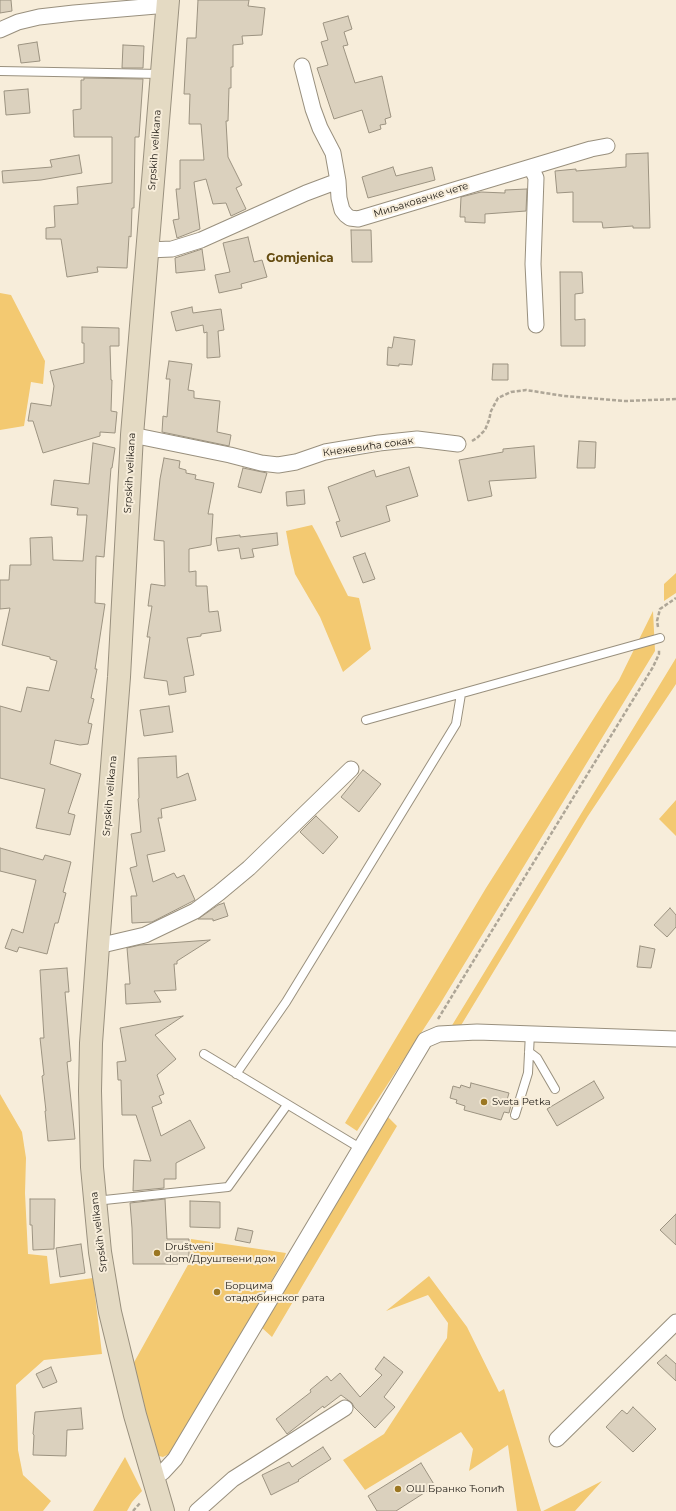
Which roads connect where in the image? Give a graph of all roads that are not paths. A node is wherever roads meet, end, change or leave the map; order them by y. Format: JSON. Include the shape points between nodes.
{"nodes":[{"id":1,"x":168,"y":3,"type":"edge"},
{"id":2,"x":0,"y":30,"type":"edge"},
{"id":3,"x":302,"y":66,"type":"dead end"},
{"id":4,"x":0,"y":71,"type":"edge"},
{"id":5,"x":162,"y":74,"type":"junction"},
{"id":6,"x":607,"y":146,"type":"dead end"},
{"id":7,"x":531,"y":167,"type":"junction"},
{"id":8,"x":338,"y":181,"type":"junction"},
{"id":9,"x":148,"y":250,"type":"junction"},
{"id":10,"x":536,"y":325,"type":"dead end"},
{"id":11,"x":132,"y":434,"type":"junction"},
{"id":12,"x":458,"y":444,"type":"road end"},
{"id":13,"x":660,"y":638,"type":"dead end"},
{"id":14,"x":461,"y":694,"type":"junction"},
{"id":15,"x":366,"y":720,"type":"dead end"},
{"id":16,"x":351,"y":769,"type":"dead end"},
{"id":17,"x":98,"y":946,"type":"junction"},
{"id":18,"x":530,"y":1034,"type":"junction"},
{"id":19,"x":676,"y":1039,"type":"edge"},
{"id":20,"x":529,"y":1052,"type":"junction"},
{"id":21,"x":204,"y":1054,"type":"dead end"},
{"id":22,"x":236,"y":1074,"type":"junction"},
{"id":23,"x":555,"y":1089,"type":"dead end"},
{"id":24,"x":287,"y":1104,"type":"junction"},
{"id":25,"x":515,"y":1115,"type":"dead end"},
{"id":26,"x":360,"y":1148,"type":"junction"},
{"id":27,"x":95,"y":1201,"type":"junction"},
{"id":28,"x":676,"y":1322,"type":"edge"},
{"id":29,"x":345,"y":1408,"type":"dead end"},
{"id":30,"x":557,"y":1439,"type":"dead end"},
{"id":31,"x":153,"y":1478,"type":"junction"},
{"id":32,"x":163,"y":1511,"type":"edge"},
{"id":33,"x":197,"y":1511,"type":"edge"}],
"edges":[{"from":1,"to":2,"type":"street","via":[[39,17]]},
{"from":1,"to":5,"type":"main road","name":"Srpskih velikana"},
{"from":3,"to":8,"type":"street","name":"Миљаковачке чете","via":[[313,109],[333,152]]},
{"from":4,"to":5,"type":"lane"},
{"from":5,"to":9,"type":"main road","name":"Srpskih velikana"},
{"from":6,"to":7,"type":"street","name":"Миљаковачке чете"},
{"from":7,"to":8,"type":"street","name":"Миљаковачке чете","via":[[354,220],[346,216],[342,210]]},
{"from":7,"to":10,"type":"street","via":[[536,178],[533,256]]},
{"from":8,"to":9,"type":"street","via":[[200,240],[172,249]]},
{"from":9,"to":11,"type":"main road","name":"Srpskih velikana"},
{"from":11,"to":12,"type":"street","name":"Кнежевића сокак","via":[[278,465],[325,452],[379,443],[417,439]]},
{"from":11,"to":17,"type":"main road","name":"Srpskih velikana","via":[[119,677]]},
{"from":13,"to":14,"type":"lane"},
{"from":14,"to":15,"type":"lane"},
{"from":14,"to":22,"type":"lane","via":[[456,724],[286,1002]]},
{"from":16,"to":17,"type":"street","via":[[249,868],[195,911],[145,935]]},
{"from":17,"to":27,"type":"main road","name":"Srpskih velikana","via":[[90,1092]]},
{"from":18,"to":19,"type":"street"},
{"from":18,"to":20,"type":"lane"},
{"from":18,"to":26,"type":"street","via":[[439,1034],[425,1040]]},
{"from":20,"to":23,"type":"lane","via":[[537,1058]]},
{"from":20,"to":25,"type":"lane","via":[[528,1073]]},
{"from":21,"to":22,"type":"lane"},
{"from":22,"to":24,"type":"lane"},
{"from":24,"to":26,"type":"lane"},
{"from":24,"to":27,"type":"lane","via":[[228,1187]]},
{"from":26,"to":31,"type":"street","via":[[175,1459]]},
{"from":27,"to":31,"type":"main road","name":"Srpskih velikana","via":[[110,1312]]},
{"from":28,"to":30,"type":"street"},
{"from":29,"to":33,"type":"street","via":[[233,1479]]},
{"from":31,"to":32,"type":"main road","name":"Srpskih velikana"}]}
